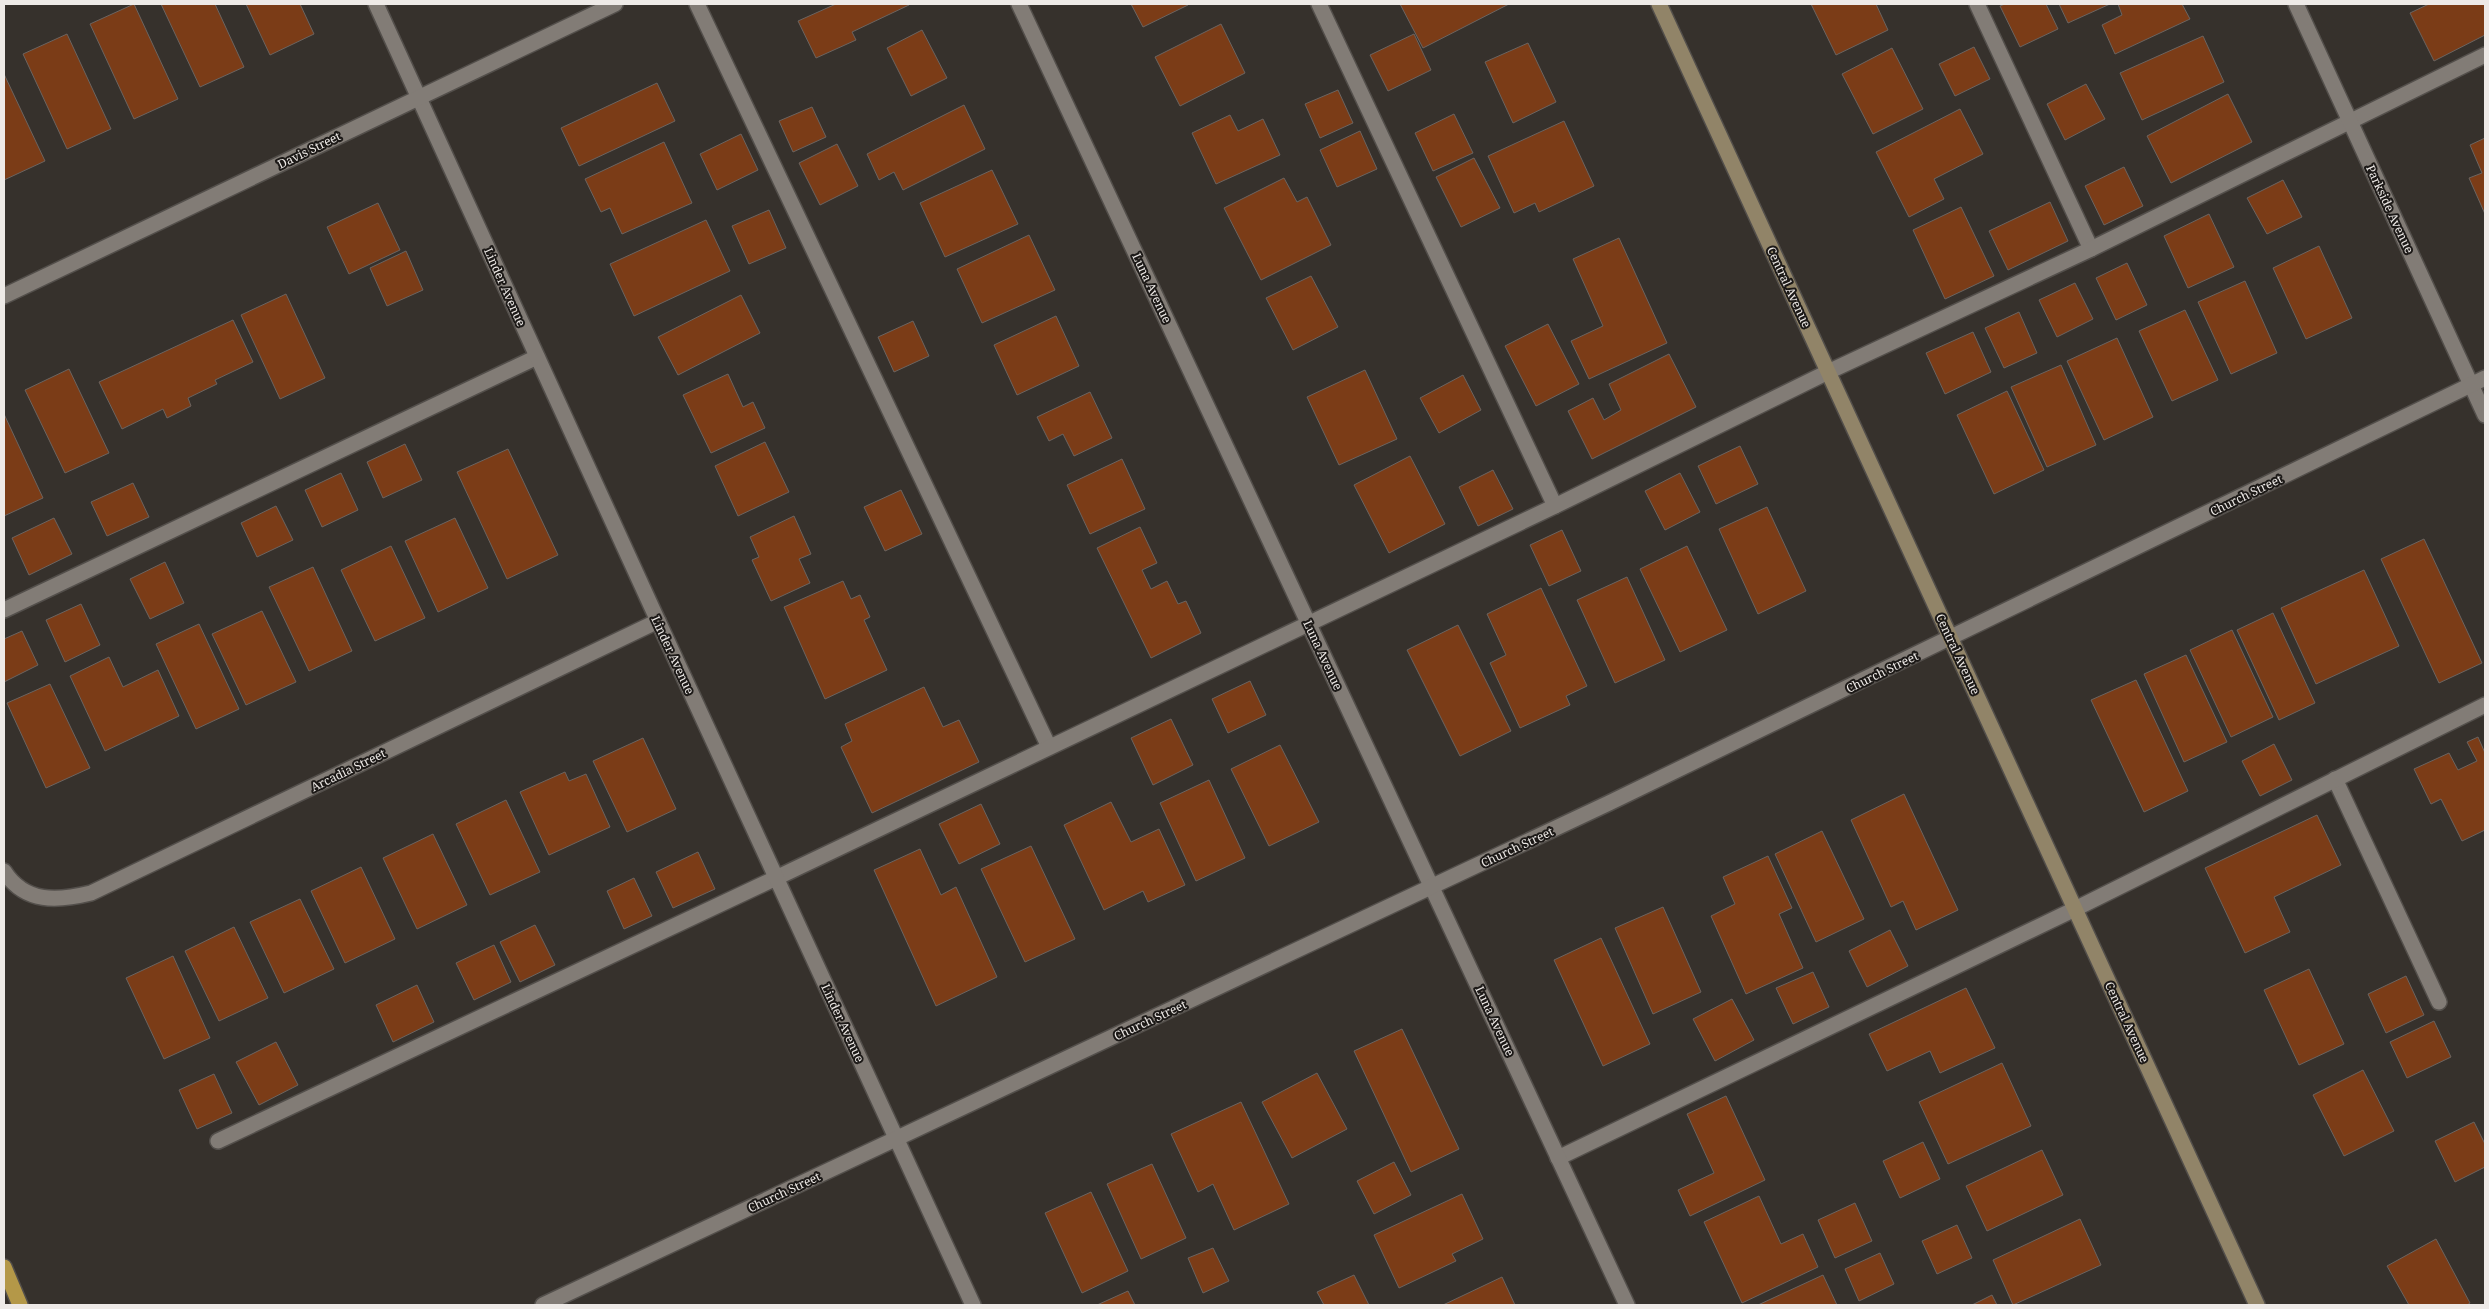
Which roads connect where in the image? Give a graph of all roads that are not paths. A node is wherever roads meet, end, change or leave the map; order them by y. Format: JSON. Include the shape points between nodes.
{"nodes":[{"id":1,"x":376,"y":4,"type":"edge"},
{"id":2,"x":615,"y":4,"type":"edge"},
{"id":3,"x":697,"y":4,"type":"edge"},
{"id":4,"x":1020,"y":4,"type":"edge"},
{"id":5,"x":1319,"y":4,"type":"edge"},
{"id":6,"x":1659,"y":4,"type":"edge"},
{"id":7,"x":1977,"y":4,"type":"edge"},
{"id":8,"x":2296,"y":4,"type":"edge"},
{"id":9,"x":2485,"y":56,"type":"edge"},
{"id":10,"x":420,"y":97,"type":"junction"},
{"id":11,"x":2350,"y":122,"type":"junction"},
{"id":12,"x":2091,"y":249,"type":"junction"},
{"id":13,"x":4,"y":296,"type":"edge"},
{"id":14,"x":537,"y":357,"type":"junction"},
{"id":15,"x":1828,"y":372,"type":"junction"},
{"id":16,"x":2478,"y":382,"type":"edge"},
{"id":17,"x":2485,"y":414,"type":"edge"},
{"id":18,"x":1555,"y":506,"type":"junction"},
{"id":19,"x":4,"y":610,"type":"edge"},
{"id":20,"x":658,"y":621,"type":"junction"},
{"id":21,"x":1309,"y":624,"type":"junction"},
{"id":22,"x":1951,"y":639,"type":"junction"},
{"id":23,"x":2485,"y":705,"type":"edge"},
{"id":24,"x":1048,"y":747,"type":"junction"},
{"id":25,"x":2335,"y":779,"type":"junction"},
{"id":26,"x":4,"y":871,"type":"edge"},
{"id":27,"x":776,"y":878,"type":"junction"},
{"id":28,"x":1432,"y":887,"type":"junction"},
{"id":29,"x":2075,"y":909,"type":"junction"},
{"id":30,"x":2439,"y":1002,"type":"dead end"},
{"id":31,"x":897,"y":1140,"type":"junction"},
{"id":32,"x":218,"y":1141,"type":"dead end"},
{"id":33,"x":1558,"y":1158,"type":"junction"},
{"id":34,"x":4,"y":1267,"type":"edge"},
{"id":35,"x":20,"y":1305,"type":"edge"},
{"id":36,"x":543,"y":1305,"type":"edge"},
{"id":37,"x":973,"y":1305,"type":"edge"},
{"id":38,"x":1627,"y":1305,"type":"edge"},
{"id":39,"x":2257,"y":1305,"type":"edge"}],
"edges":[{"from":1,"to":10,"type":"street","name":"Linder Avenue"},
{"from":2,"to":10,"type":"street","name":"Davis Street"},
{"from":3,"to":24,"type":"street"},
{"from":4,"to":21,"type":"street","name":"Luna Avenue"},
{"from":5,"to":18,"type":"street"},
{"from":6,"to":15,"type":"main road","name":"Central Avenue"},
{"from":7,"to":12,"type":"street"},
{"from":8,"to":11,"type":"street","name":"Parkside Avenue"},
{"from":9,"to":11,"type":"street"},
{"from":10,"to":13,"type":"street","name":"Davis Street"},
{"from":10,"to":14,"type":"street","name":"Linder Avenue"},
{"from":11,"to":12,"type":"street"},
{"from":11,"to":16,"type":"street","name":"Parkside Avenue"},
{"from":12,"to":15,"type":"street"},
{"from":14,"to":19,"type":"street"},
{"from":14,"to":20,"type":"street","name":"Linder Avenue"},
{"from":15,"to":18,"type":"street"},
{"from":15,"to":22,"type":"main road","name":"Central Avenue"},
{"from":16,"to":17,"type":"street","name":"Parkside Avenue"},
{"from":16,"to":22,"type":"street","name":"Church Street"},
{"from":18,"to":21,"type":"street"},
{"from":20,"to":26,"type":"street","name":"Arcadia Street","via":[[91,893],[64,900],[33,896],[10,882]]},
{"from":20,"to":27,"type":"street","name":"Linder Avenue"},
{"from":21,"to":24,"type":"street"},
{"from":21,"to":28,"type":"street","name":"Luna Avenue"},
{"from":22,"to":28,"type":"street","name":"Church Street"},
{"from":22,"to":29,"type":"main road","name":"Central Avenue"},
{"from":23,"to":25,"type":"street"},
{"from":24,"to":27,"type":"street"},
{"from":25,"to":29,"type":"street"},
{"from":25,"to":30,"type":"street"},
{"from":27,"to":31,"type":"street","name":"Linder Avenue"},
{"from":27,"to":32,"type":"street"},
{"from":28,"to":31,"type":"street","name":"Church Street"},
{"from":28,"to":33,"type":"street","name":"Luna Avenue"},
{"from":29,"to":33,"type":"street"},
{"from":29,"to":39,"type":"main road","name":"Central Avenue"},
{"from":31,"to":36,"type":"street","name":"Church Street"},
{"from":31,"to":37,"type":"street","name":"Linder Avenue"},
{"from":33,"to":38,"type":"street","name":"Luna Avenue"},
{"from":34,"to":35,"type":"highway"}]}
